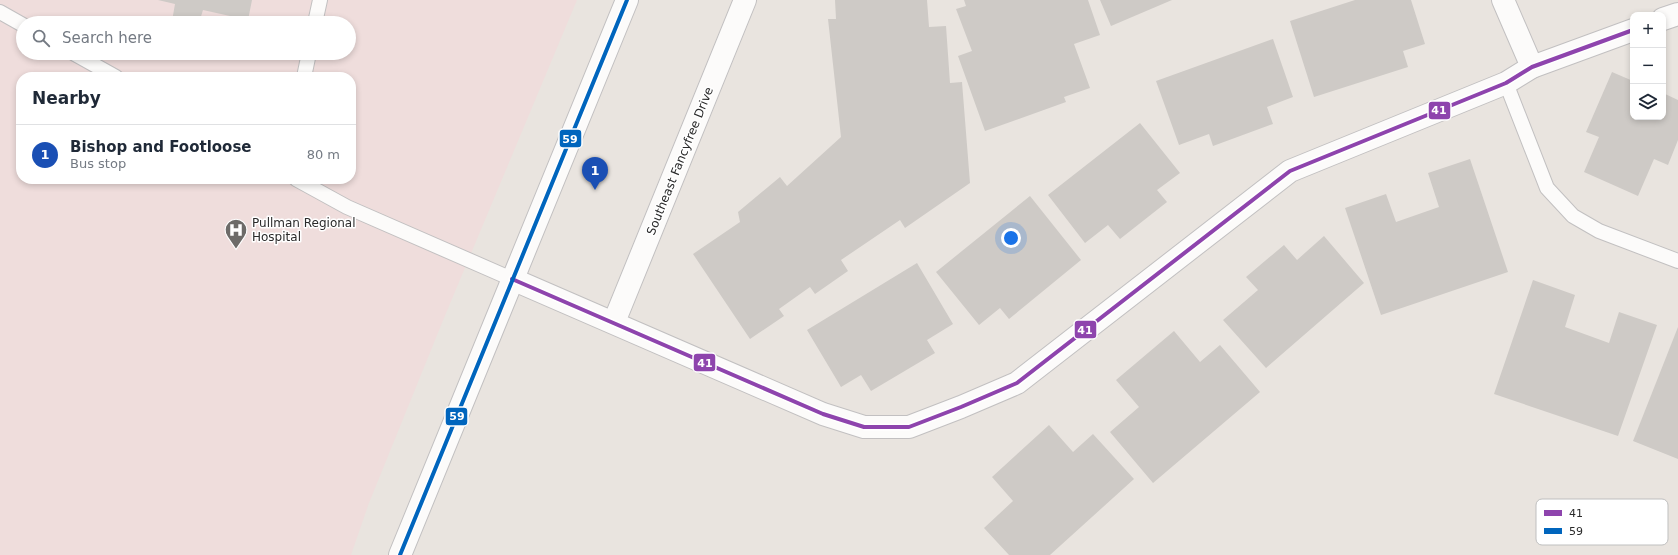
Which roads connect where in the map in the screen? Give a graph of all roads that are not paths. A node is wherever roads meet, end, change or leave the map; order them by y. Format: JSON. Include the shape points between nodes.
{"nodes":[{"id":1,"x":320,"y":0,"type":"edge"},
{"id":2,"x":627,"y":0,"type":"edge"},
{"id":3,"x":745,"y":0,"type":"edge"},
{"id":4,"x":1503,"y":0,"type":"edge"},
{"id":5,"x":0,"y":12,"type":"edge"},
{"id":6,"x":1678,"y":14,"type":"edge"},
{"id":7,"x":317,"y":16,"type":"edge"},
{"id":8,"x":1666,"y":18,"type":"edge"},
{"id":9,"x":16,"y":20,"type":"edge"},
{"id":10,"x":1630,"y":31,"type":"edge"},
{"id":11,"x":86,"y":60,"type":"edge"},
{"id":12,"x":308,"y":60,"type":"edge"},
{"id":13,"x":1532,"y":67,"type":"junction"},
{"id":14,"x":107,"y":72,"type":"edge"},
{"id":15,"x":305,"y":72,"type":"edge"},
{"id":16,"x":1506,"y":83,"type":"junction"},
{"id":17,"x":305,"y":184,"type":"edge"},
{"id":18,"x":1678,"y":261,"type":"edge"},
{"id":19,"x":512,"y":279,"type":"junction"},
{"id":20,"x":614,"y":322,"type":"junction"},
{"id":21,"x":400,"y":555,"type":"edge"}],
"edges":[{"from":1,"to":7,"type":"lane"},
{"from":2,"to":19,"type":"street"},
{"from":3,"to":20,"type":"street","name":"Southeast Fancyfree Drive"},
{"from":4,"to":13,"type":"street"},
{"from":5,"to":9,"type":"lane"},
{"from":6,"to":8,"type":"street"},
{"from":10,"to":13,"type":"street"},
{"from":11,"to":14,"type":"lane"},
{"from":12,"to":15,"type":"lane"},
{"from":13,"to":16,"type":"street"},
{"from":16,"to":18,"type":"lane","via":[[1547,188],[1573,216],[1599,231]]},
{"from":16,"to":20,"type":"street","via":[[1290,171],[1016,383],[909,427],[864,427],[823,414]]},
{"from":17,"to":19,"type":"lane","via":[[347,207]]},
{"from":19,"to":20,"type":"street"},
{"from":19,"to":21,"type":"street"}]}
